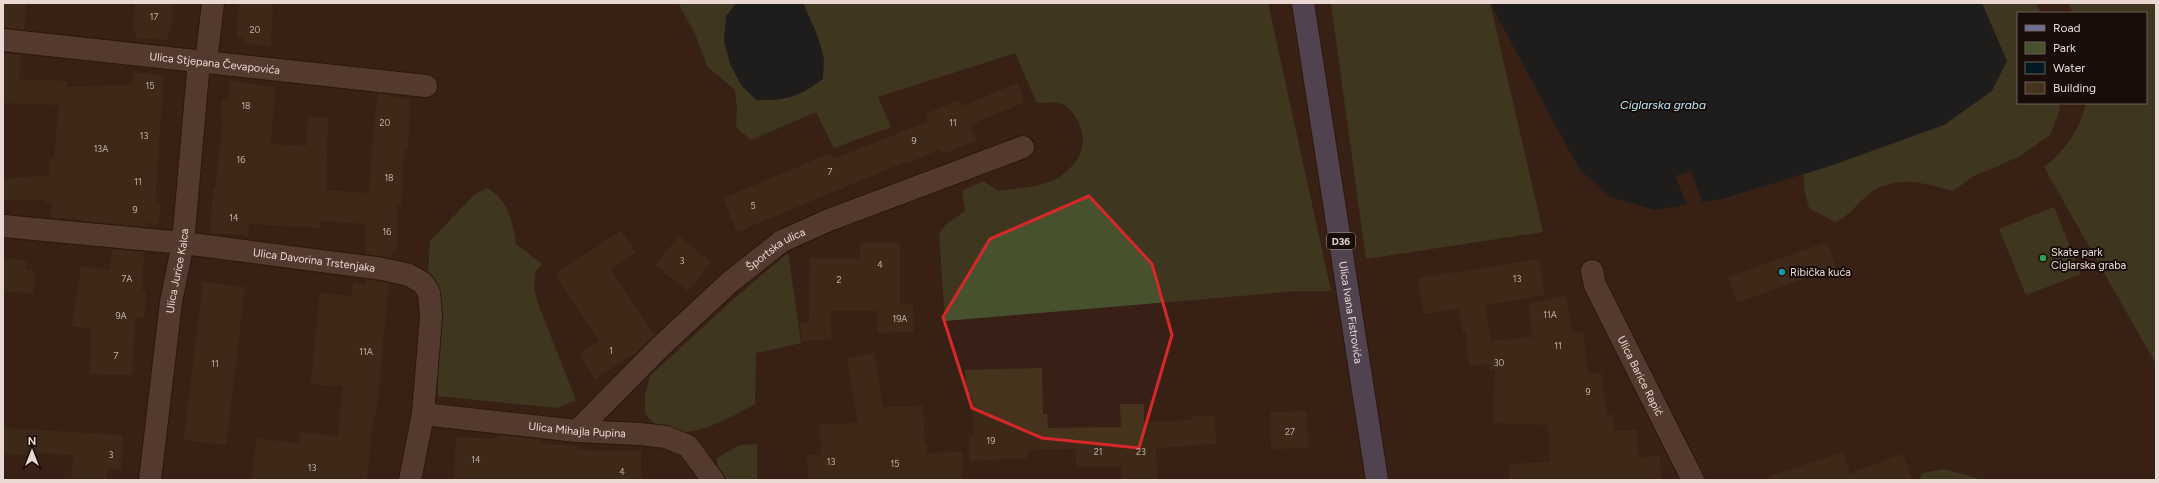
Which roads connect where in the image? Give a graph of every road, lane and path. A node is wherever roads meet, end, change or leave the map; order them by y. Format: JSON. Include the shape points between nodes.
{"nodes":[{"id":1,"x":213,"y":3,"type":"edge"},
{"id":2,"x":1303,"y":3,"type":"edge"},
{"id":3,"x":3,"y":40,"type":"edge"},
{"id":4,"x":203,"y":62,"type":"junction"},
{"id":5,"x":426,"y":86,"type":"dead end"},
{"id":6,"x":1023,"y":147,"type":"dead end"},
{"id":7,"x":3,"y":226,"type":"edge"},
{"id":8,"x":183,"y":243,"type":"junction"},
{"id":9,"x":1592,"y":271,"type":"dead end"},
{"id":10,"x":423,"y":414,"type":"junction"},
{"id":11,"x":577,"y":431,"type":"junction"},
{"id":12,"x":150,"y":480,"type":"edge"},
{"id":13,"x":410,"y":480,"type":"edge"},
{"id":14,"x":713,"y":480,"type":"edge"},
{"id":15,"x":1377,"y":480,"type":"edge"},
{"id":16,"x":1693,"y":480,"type":"edge"}],
"edges":[{"from":1,"to":4,"type":"street","name":"Ulica Jurice Kalca"},
{"from":2,"to":15,"type":"main road","name":"Ulica Ivana Fistrovića","number":"D36"},
{"from":3,"to":4,"type":"street","name":"Ulica Stjepana Čevapovića"},
{"from":4,"to":5,"type":"street","name":"Ulica Stjepana Čevapovića"},
{"from":4,"to":8,"type":"street","name":"Ulica Jurice Kalca"},
{"from":6,"to":11,"type":"street","name":"Športska ulica","via":[[830,220],[782,241],[730,282],[660,347]]},
{"from":7,"to":8,"type":"street","name":"Ulica Davorina Trstenjaka"},
{"from":8,"to":10,"type":"street","name":"Ulica Davorina Trstenjaka","via":[[397,272],[423,283],[429,293],[431,317]]},
{"from":8,"to":12,"type":"street","name":"Ulica Jurice Kalca","via":[[171,302]]},
{"from":9,"to":16,"type":"street","name":"Ulica Barice Rapić","via":[[1595,285]]},
{"from":10,"to":11,"type":"street","name":"Ulica Mihajla Pupina"},
{"from":10,"to":13,"type":"street","name":"Ulica Davorina Trstenjaka"},
{"from":11,"to":14,"type":"street","name":"Ulica Mihajla Pupina","via":[[666,437],[688,446]]}]}
